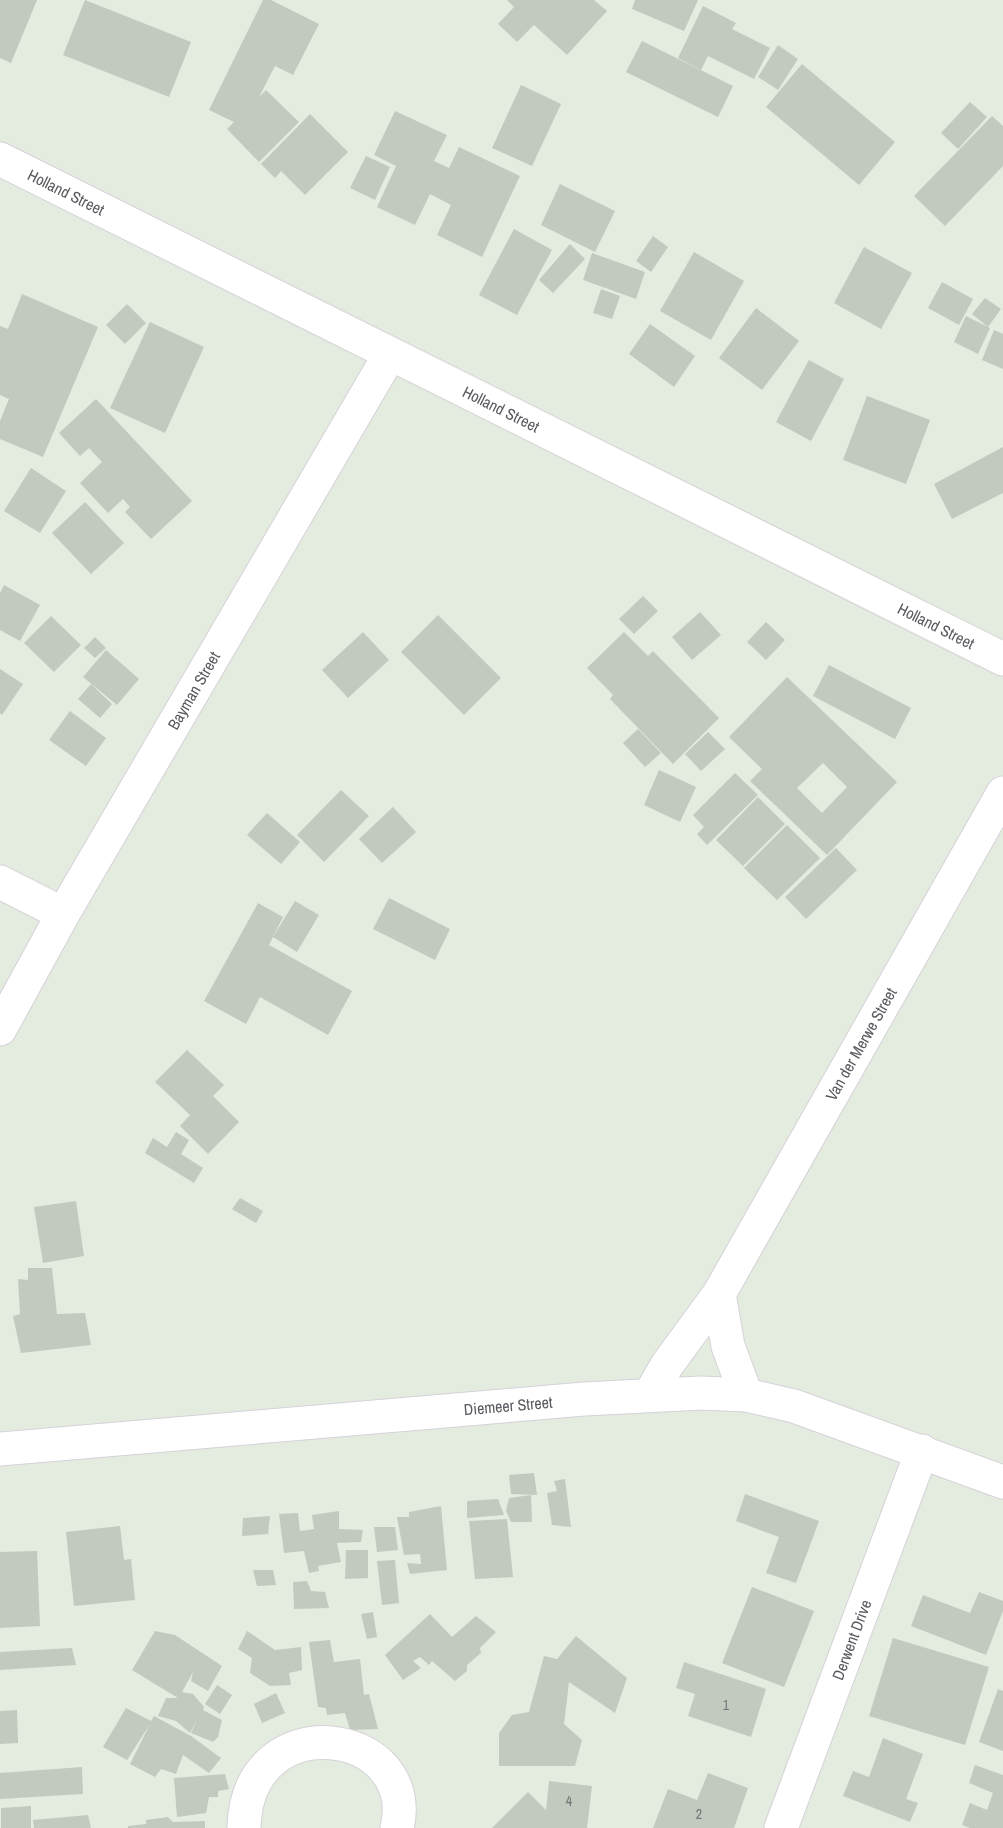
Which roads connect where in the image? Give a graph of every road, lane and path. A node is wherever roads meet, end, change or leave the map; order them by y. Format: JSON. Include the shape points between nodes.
{"nodes":[{"id":1,"x":0,"y":159,"type":"edge"},
{"id":2,"x":390,"y":354,"type":"junction"},
{"id":3,"x":1003,"y":658,"type":"edge"},
{"id":4,"x":1003,"y":794,"type":"edge"},
{"id":5,"x":0,"y":882,"type":"edge"},
{"id":6,"x":63,"y":914,"type":"junction"},
{"id":7,"x":0,"y":1029,"type":"edge"},
{"id":8,"x":718,"y":1294,"type":"junction"},
{"id":9,"x":650,"y":1395,"type":"junction"},
{"id":10,"x":746,"y":1395,"type":"junction"},
{"id":11,"x":0,"y":1449,"type":"edge"},
{"id":12,"x":922,"y":1450,"type":"junction"},
{"id":13,"x":1003,"y":1482,"type":"edge"},
{"id":14,"x":244,"y":1828,"type":"edge"},
{"id":15,"x":397,"y":1828,"type":"edge"},
{"id":16,"x":781,"y":1828,"type":"edge"}],
"edges":[{"from":1,"to":2,"type":"street","name":"Holland Street"},
{"from":2,"to":3,"type":"street","name":"Holland Street"},
{"from":2,"to":6,"type":"street","name":"Bayman Street"},
{"from":4,"to":8,"type":"street","name":"Van der Merwe Street"},
{"from":5,"to":6,"type":"street"},
{"from":6,"to":7,"type":"street","name":"Bayman Street"},
{"from":8,"to":9,"type":"street","name":"Van der Merwe Street"},
{"from":8,"to":10,"type":"street","via":[[728,1346]]},
{"from":9,"to":10,"type":"street","name":"Diemeer Street"},
{"from":9,"to":11,"type":"street","name":"Diemeer Street"},
{"from":10,"to":12,"type":"street","name":"Diemeer Street","via":[[794,1406]]},
{"from":12,"to":13,"type":"street","name":"Diemeer Street"},
{"from":12,"to":16,"type":"street","name":"Derwent Drive"},
{"from":14,"to":15,"type":"street","via":[[252,1786],[279,1754],[307,1742],[327,1741],[356,1748],[379,1763],[396,1788],[401,1813]]}]}
